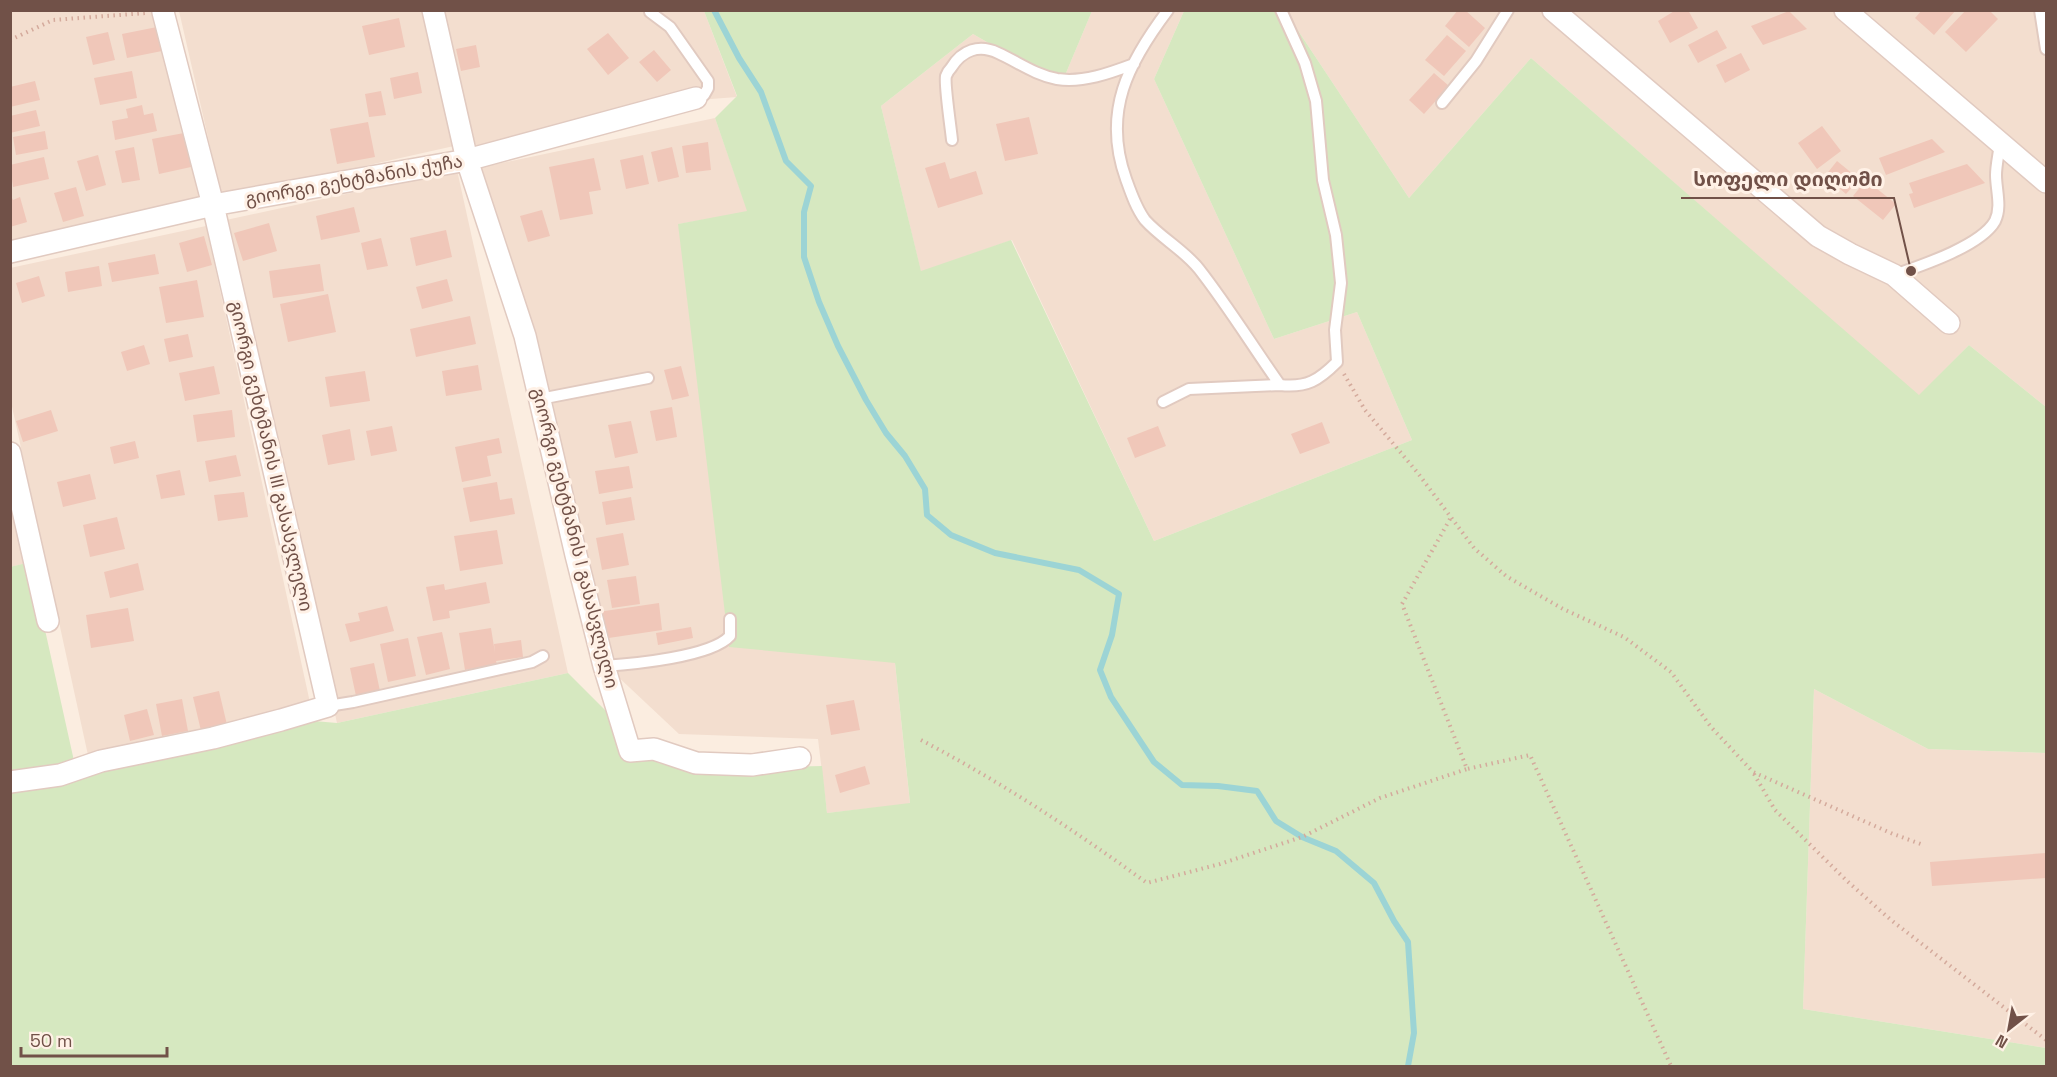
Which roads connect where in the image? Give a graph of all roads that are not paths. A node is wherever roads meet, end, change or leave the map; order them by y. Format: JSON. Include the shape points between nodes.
{"nodes":[{"id":1,"x":433,"y":10,"type":"edge"},
{"id":2,"x":1168,"y":10,"type":"edge"},
{"id":3,"x":1281,"y":10,"type":"edge"},
{"id":4,"x":1508,"y":10,"type":"edge"},
{"id":5,"x":1553,"y":10,"type":"edge"},
{"id":6,"x":1845,"y":10,"type":"edge"},
{"id":7,"x":2040,"y":10,"type":"edge"},
{"id":8,"x":163,"y":12,"type":"edge"},
{"id":9,"x":650,"y":12,"type":"edge"},
{"id":10,"x":2046,"y":50,"type":"edge"},
{"id":11,"x":1134,"y":64,"type":"junction"},
{"id":12,"x":696,"y":98,"type":"joint"},
{"id":13,"x":1442,"y":104,"type":"dead end"},
{"id":14,"x":952,"y":140,"type":"dead end"},
{"id":15,"x":2000,"y":143,"type":"junction"},
{"id":16,"x":467,"y":160,"type":"junction"},
{"id":17,"x":2046,"y":182,"type":"edge"},
{"id":18,"x":213,"y":206,"type":"junction"},
{"id":19,"x":10,"y":252,"type":"edge"},
{"id":20,"x":1894,"y":275,"type":"junction"},
{"id":21,"x":1949,"y":323,"type":"dead end"},
{"id":22,"x":648,"y":378,"type":"dead end"},
{"id":23,"x":1280,"y":385,"type":"junction"},
{"id":24,"x":540,"y":399,"type":"junction"},
{"id":25,"x":1163,"y":402,"type":"dead end"},
{"id":26,"x":10,"y":453,"type":"edge"},
{"id":27,"x":730,"y":619,"type":"dead end"},
{"id":28,"x":48,"y":621,"type":"dead end"},
{"id":29,"x":543,"y":656,"type":"dead end"},
{"id":30,"x":604,"y":666,"type":"junction"},
{"id":31,"x":328,"y":706,"type":"junction"},
{"id":32,"x":800,"y":758,"type":"dead end"},
{"id":33,"x":10,"y":782,"type":"edge"}],
"edges":[{"from":1,"to":16,"type":"street","name":"გიორგი გეხტმანის I გასასვლელი"},
{"from":2,"to":11,"type":"lane"},
{"from":3,"to":23,"type":"lane","via":[[1317,101],[1323,180],[1336,235],[1341,283],[1335,330],[1337,362],[1309,383]]},
{"from":4,"to":13,"type":"lane","via":[[1476,61]]},
{"from":5,"to":20,"type":"street","via":[[1818,236]]},
{"from":6,"to":15,"type":"street"},
{"from":7,"to":10,"type":"lane"},
{"from":8,"to":18,"type":"street","name":"გიორგი გეხტმანის III გასასვლელი"},
{"from":9,"to":12,"type":"lane","via":[[670,27],[708,81],[704,95]]},
{"from":11,"to":14,"type":"lane","via":[[1083,79],[1059,79],[1035,73],[998,52],[983,47],[972,49],[957,58],[946,76]]},
{"from":11,"to":23,"type":"lane","via":[[1121,89],[1116,122],[1119,160],[1133,200],[1145,220],[1198,267]]},
{"from":12,"to":16,"type":"street","name":"გიორგი გეხტმანის ქუჩა"},
{"from":15,"to":17,"type":"street"},
{"from":15,"to":20,"type":"lane","via":[[1995,221],[1978,237],[1939,260]]},
{"from":16,"to":18,"type":"street","name":"გიორგი გეხტმანის ქუჩა"},
{"from":16,"to":24,"type":"street","name":"გიორგი გეხტმანის I გასასვლელი","via":[[525,336]]},
{"from":18,"to":19,"type":"street","name":"გიორგი გეხტმანის ქუჩა"},
{"from":18,"to":31,"type":"street","name":"გიორგი გეხტმანის III გასასვლელი"},
{"from":20,"to":21,"type":"street"},
{"from":22,"to":24,"type":"lane"},
{"from":23,"to":25,"type":"lane","via":[[1189,389]]},
{"from":24,"to":30,"type":"street","name":"გიორგი გეხტმანის I გასასვლელი"},
{"from":26,"to":28,"type":"street"},
{"from":27,"to":30,"type":"lane","via":[[730,636],[720,644],[690,654]]},
{"from":29,"to":31,"type":"lane","via":[[531,662]]},
{"from":30,"to":32,"type":"street","name":"გიორგი გეხტმანის I გასასვლელი","via":[[630,751],[654,748],[696,763],[752,765]]},
{"from":31,"to":33,"type":"street","via":[[213,738],[101,761],[60,775]]}]}
